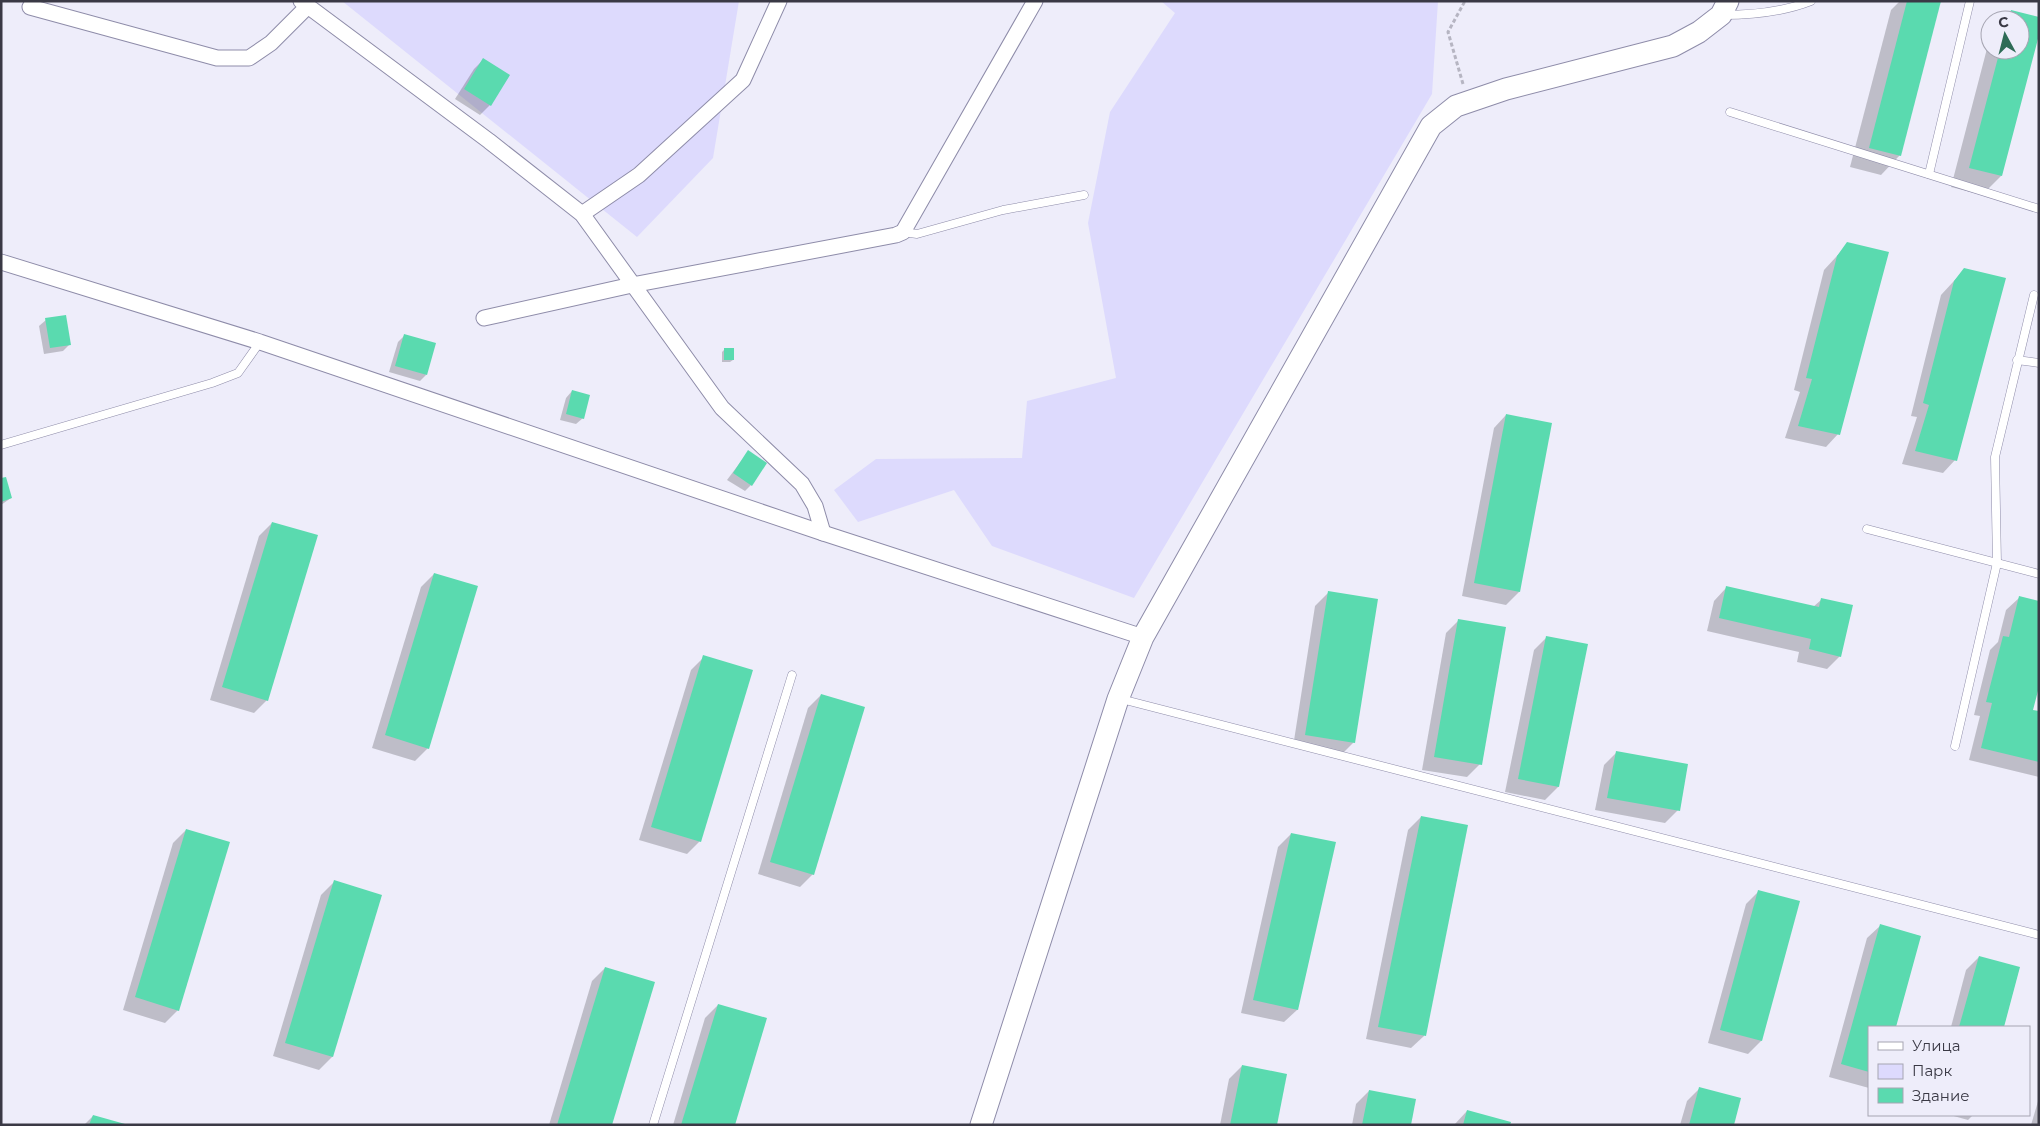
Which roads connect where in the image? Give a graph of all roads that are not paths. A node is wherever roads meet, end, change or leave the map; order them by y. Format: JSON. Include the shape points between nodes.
{"nodes":[{"id":1,"x":779,"y":1,"type":"edge"},
{"id":2,"x":1035,"y":1,"type":"edge"},
{"id":3,"x":1811,"y":1,"type":"edge"},
{"id":4,"x":1970,"y":1,"type":"edge"},
{"id":5,"x":305,"y":4,"type":"edge"},
{"id":6,"x":30,"y":7,"type":"dead end"},
{"id":7,"x":1725,"y":8,"type":"edge"},
{"id":8,"x":1730,"y":112,"type":"dead end"},
{"id":9,"x":1929,"y":174,"type":"junction"},
{"id":10,"x":1084,"y":195,"type":"dead end"},
{"id":11,"x":2039,"y":209,"type":"edge"},
{"id":12,"x":582,"y":214,"type":"junction"},
{"id":13,"x":903,"y":232,"type":"junction"},
{"id":14,"x":1,"y":262,"type":"edge"},
{"id":15,"x":632,"y":285,"type":"junction"},
{"id":16,"x":2034,"y":295,"type":"dead end"},
{"id":17,"x":484,"y":318,"type":"dead end"},
{"id":18,"x":260,"y":342,"type":"junction"},
{"id":19,"x":2017,"y":360,"type":"junction"},
{"id":20,"x":2039,"y":363,"type":"edge"},
{"id":21,"x":1,"y":445,"type":"edge"},
{"id":22,"x":1867,"y":529,"type":"dead end"},
{"id":23,"x":823,"y":533,"type":"junction"},
{"id":24,"x":1997,"y":563,"type":"junction"},
{"id":25,"x":2039,"y":574,"type":"edge"},
{"id":26,"x":1143,"y":637,"type":"junction"},
{"id":27,"x":792,"y":675,"type":"dead end"},
{"id":28,"x":1118,"y":699,"type":"junction"},
{"id":29,"x":1955,"y":746,"type":"dead end"},
{"id":30,"x":2039,"y":935,"type":"edge"},
{"id":31,"x":653,"y":1125,"type":"edge"},
{"id":32,"x":981,"y":1125,"type":"edge"}],
"edges":[{"from":1,"to":12,"type":"street","via":[[743,80],[640,175]]},
{"from":2,"to":13,"type":"street"},
{"from":3,"to":7,"type":"lane","via":[[1790,9],[1745,15]]},
{"from":4,"to":9,"type":"lane"},
{"from":5,"to":6,"type":"street","via":[[271,42],[249,58],[217,58]]},
{"from":5,"to":12,"type":"street"},
{"from":7,"to":26,"type":"street","via":[[1699,32],[1673,46],[1506,89],[1456,106],[1431,126]]},
{"from":8,"to":9,"type":"lane"},
{"from":9,"to":11,"type":"lane"},
{"from":10,"to":13,"type":"lane","via":[[1003,210],[918,234]]},
{"from":12,"to":15,"type":"street"},
{"from":13,"to":15,"type":"street"},
{"from":14,"to":18,"type":"street"},
{"from":15,"to":17,"type":"street"},
{"from":15,"to":23,"type":"street","via":[[722,408],[802,484],[815,506]]},
{"from":16,"to":19,"type":"lane"},
{"from":18,"to":21,"type":"lane","via":[[238,373]]},
{"from":18,"to":23,"type":"street"},
{"from":19,"to":20,"type":"lane"},
{"from":19,"to":24,"type":"lane","via":[[1995,457]]},
{"from":22,"to":24,"type":"lane"},
{"from":23,"to":26,"type":"street"},
{"from":24,"to":25,"type":"lane"},
{"from":24,"to":29,"type":"lane"},
{"from":26,"to":28,"type":"street"},
{"from":27,"to":31,"type":"lane"},
{"from":28,"to":30,"type":"lane"},
{"from":28,"to":32,"type":"street"}]}
